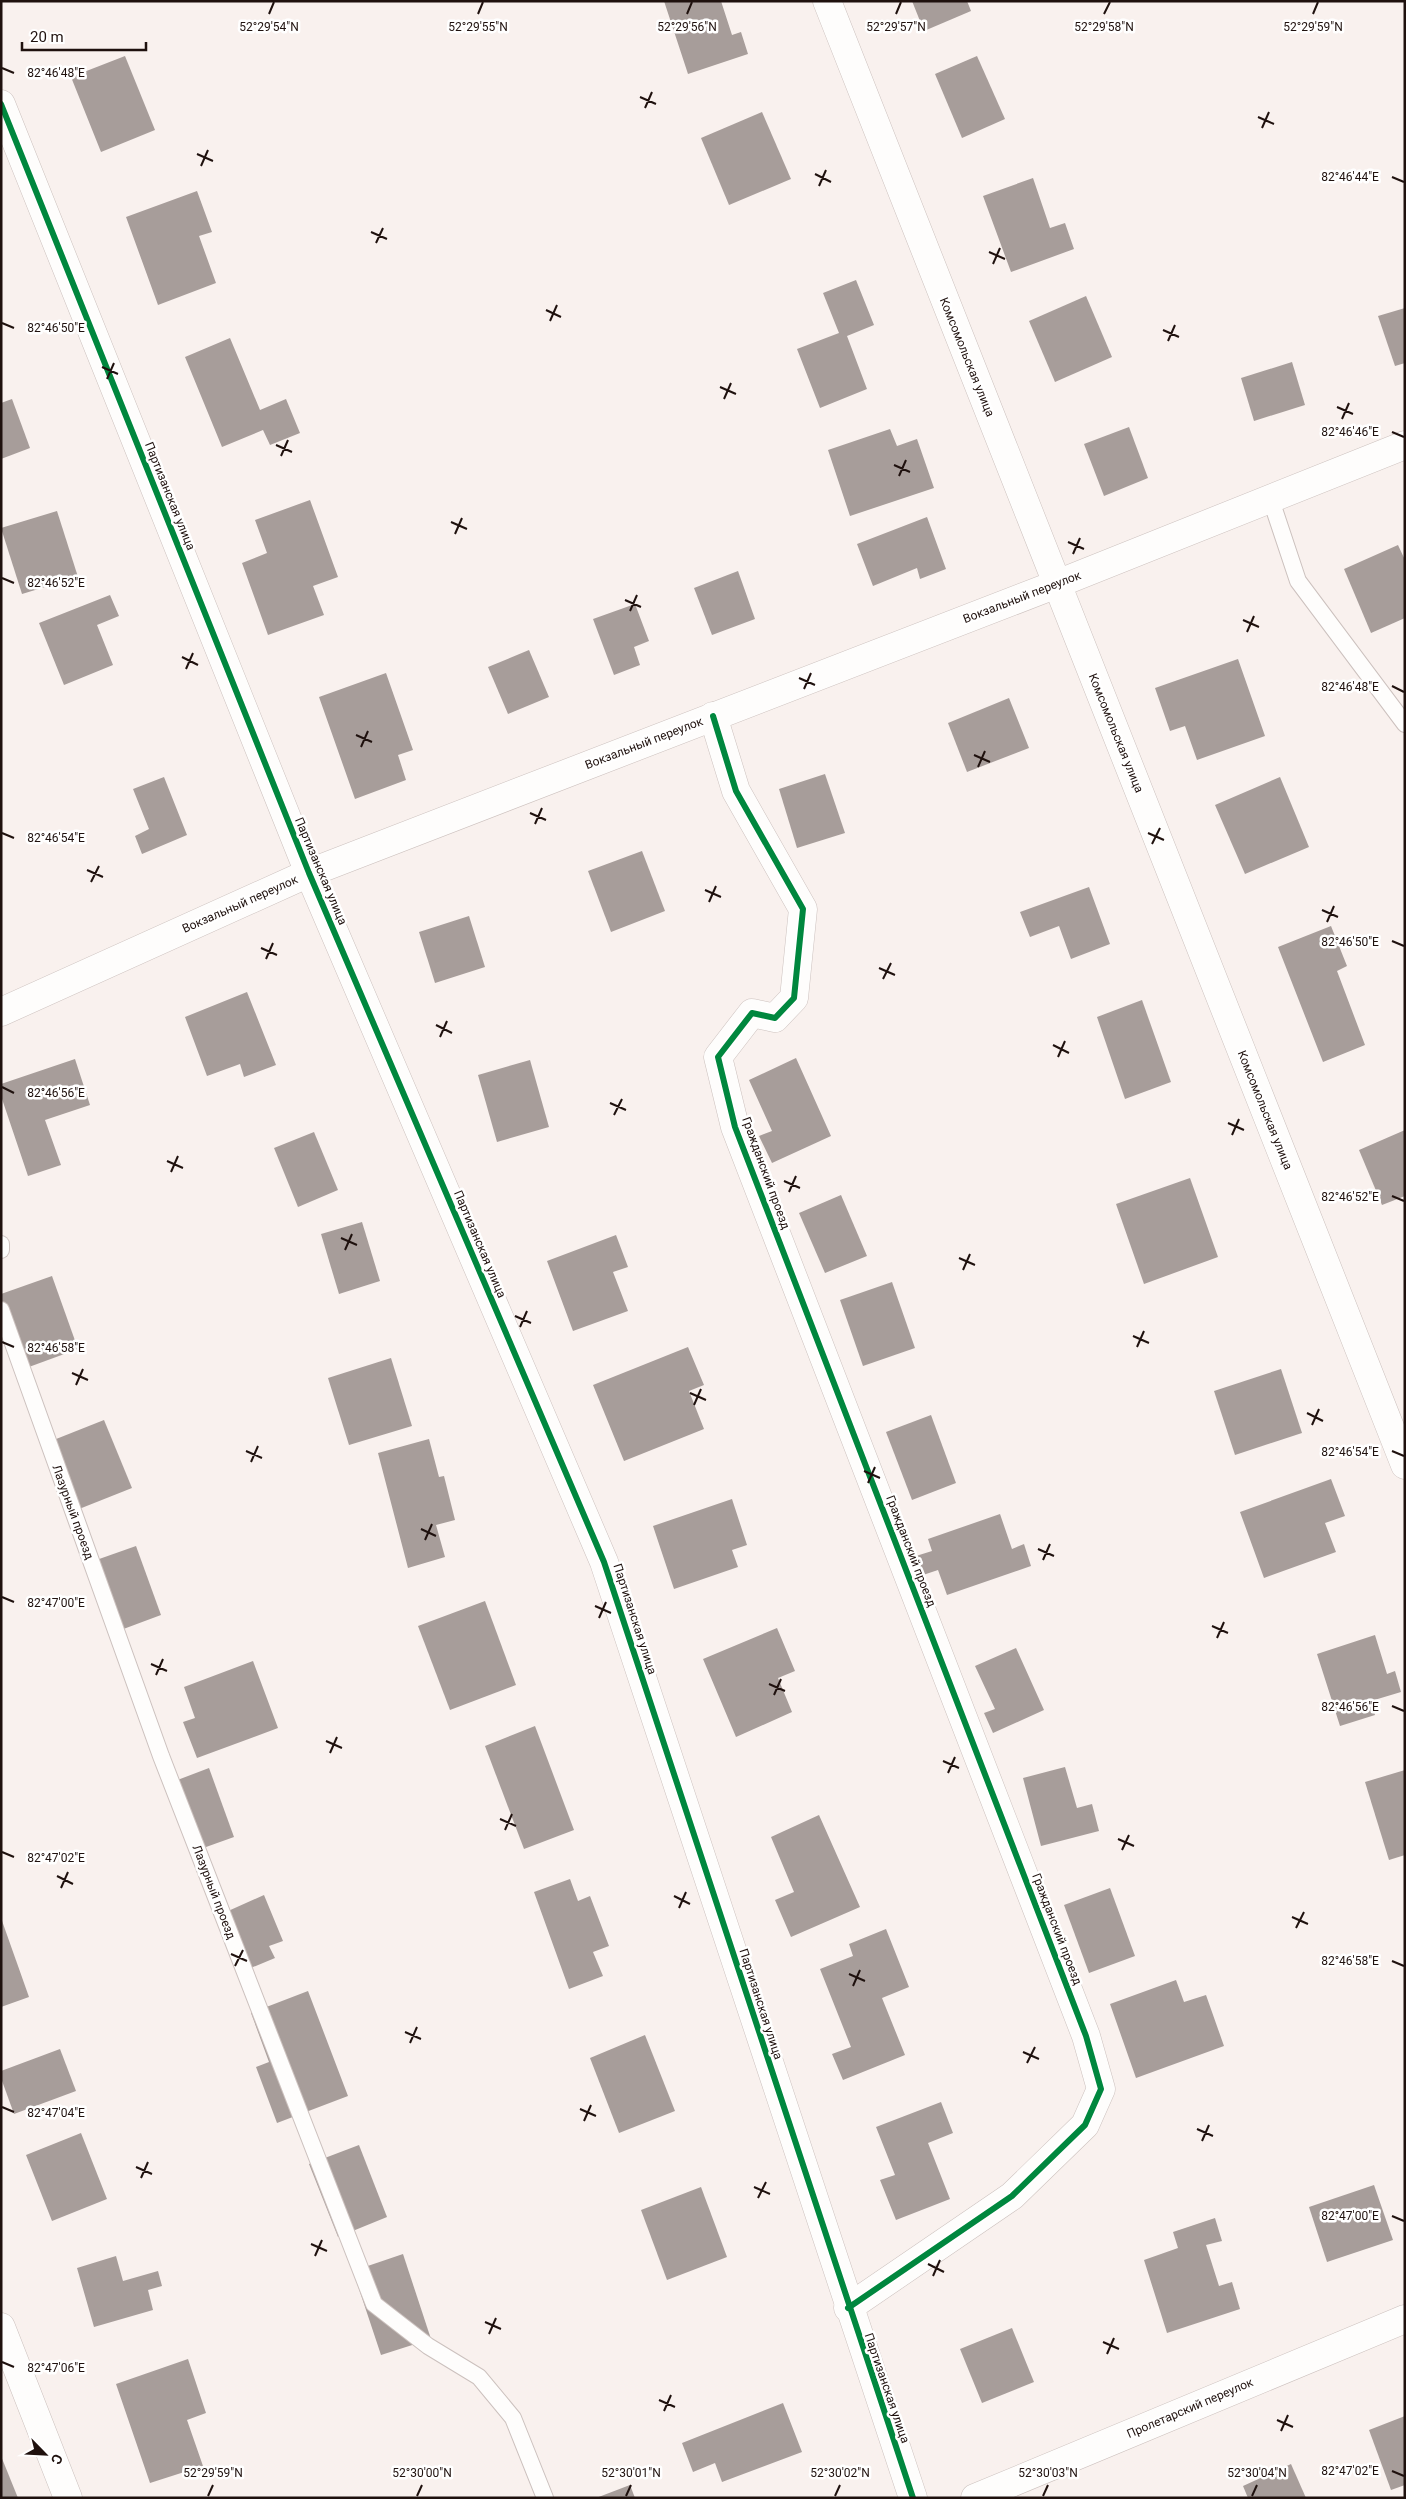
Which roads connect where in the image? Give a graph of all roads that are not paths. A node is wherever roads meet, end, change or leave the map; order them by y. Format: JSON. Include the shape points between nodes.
{"nodes":[{"id":1,"x":827,"y":1,"type":"edge"},
{"id":2,"x":1,"y":104,"type":"edge"},
{"id":3,"x":1405,"y":445,"type":"edge"},
{"id":4,"x":1270,"y":500,"type":"junction"},
{"id":5,"x":1057,"y":584,"type":"junction"},
{"id":6,"x":713,"y":716,"type":"junction"},
{"id":7,"x":1405,"y":724,"type":"edge"},
{"id":8,"x":309,"y":873,"type":"junction"},
{"id":9,"x":1,"y":1012,"type":"edge"},
{"id":10,"x":1,"y":1244,"type":"edge"},
{"id":11,"x":1,"y":1250,"type":"edge"},
{"id":12,"x":1,"y":1310,"type":"edge"},
{"id":13,"x":1405,"y":1465,"type":"edge"},
{"id":14,"x":848,"y":2308,"type":"junction"},
{"id":15,"x":1405,"y":2319,"type":"edge"},
{"id":16,"x":1,"y":2327,"type":"edge"},
{"id":17,"x":68,"y":2498,"type":"edge"},
{"id":18,"x":545,"y":2498,"type":"edge"},
{"id":19,"x":913,"y":2498,"type":"edge"},
{"id":20,"x":975,"y":2498,"type":"edge"}],
"edges":[{"from":1,"to":5,"type":"street","name":"Комсомольская улица"},
{"from":2,"to":8,"type":"street","name":"Партизанская улица"},
{"from":3,"to":4,"type":"street","name":"Вокзальный переулок"},
{"from":4,"to":5,"type":"street","name":"Вокзальный переулок"},
{"from":4,"to":7,"type":"lane","via":[[1298,581]]},
{"from":5,"to":6,"type":"street","name":"Вокзальный переулок"},
{"from":5,"to":13,"type":"street","name":"Комсомольская улица"},
{"from":6,"to":8,"type":"street","name":"Вокзальный переулок"},
{"from":6,"to":14,"type":"street","name":"Гражданский проезд","via":[[736,791],[803,909],[794,998],[775,1018],[752,1013],[718,1057],[735,1127],[1086,2036],[1101,2089],[1085,2126],[1012,2196]]},
{"from":8,"to":9,"type":"street","name":"Вокзальный переулок"},
{"from":8,"to":14,"type":"street","name":"Партизанская улица","via":[[604,1562]]},
{"from":10,"to":11,"type":"lane"},
{"from":12,"to":18,"type":"lane","name":"Лазурный проезд","via":[[161,1756],[374,2304],[428,2346],[479,2377],[513,2418]]},
{"from":14,"to":19,"type":"street","name":"Партизанская улица"},
{"from":15,"to":20,"type":"street","name":"Пролетарский переулок"},
{"from":16,"to":17,"type":"street"}]}
